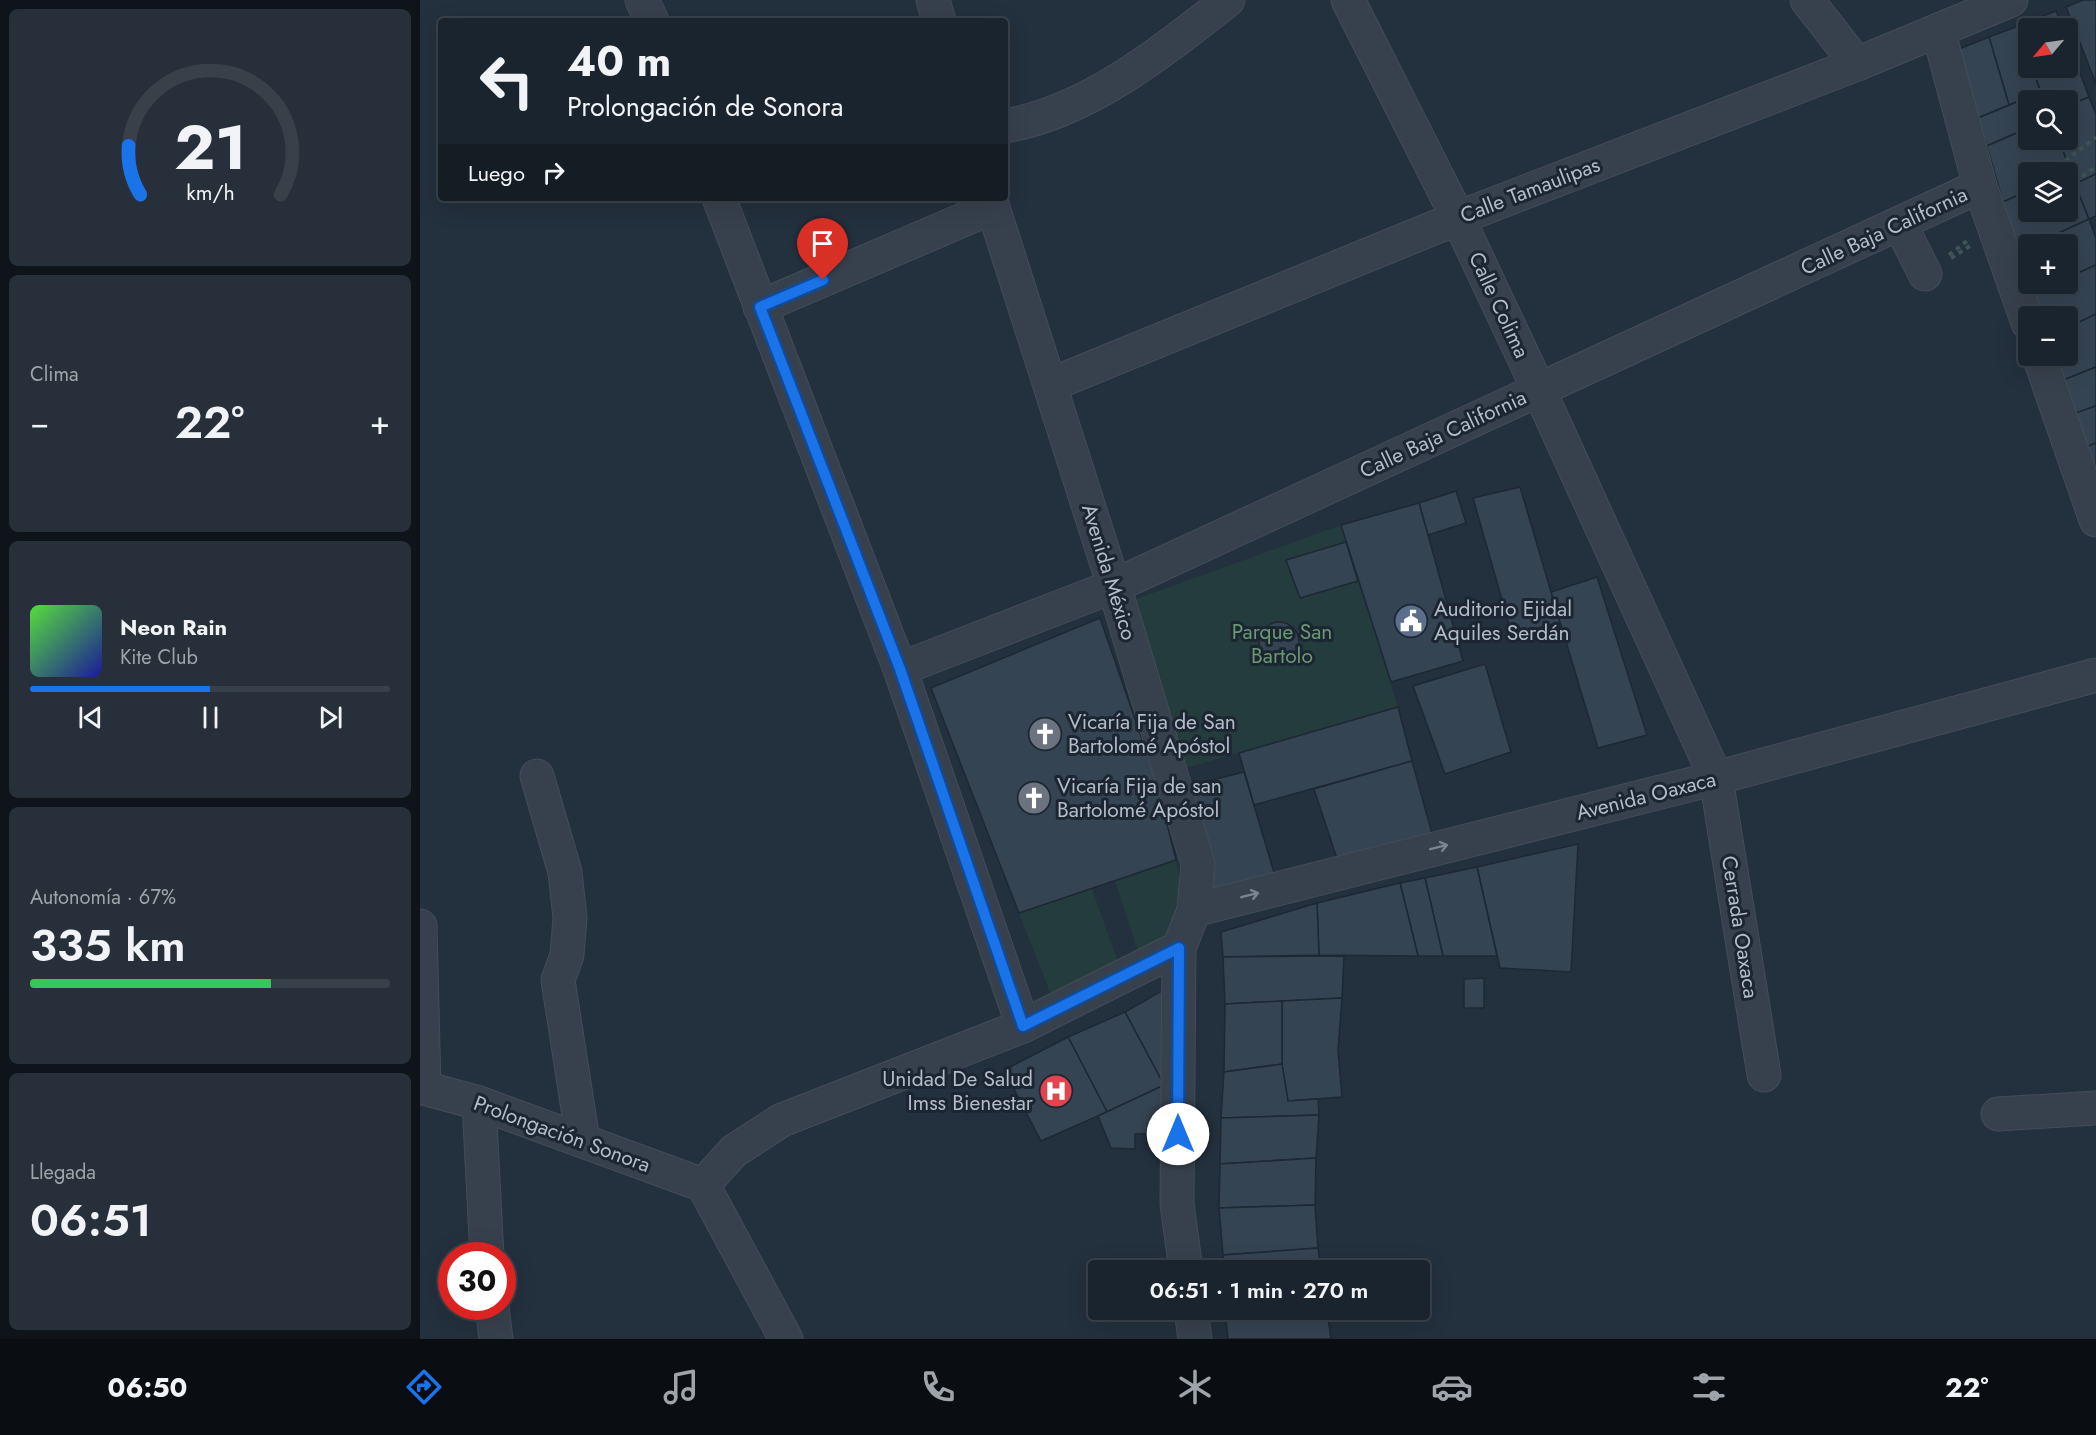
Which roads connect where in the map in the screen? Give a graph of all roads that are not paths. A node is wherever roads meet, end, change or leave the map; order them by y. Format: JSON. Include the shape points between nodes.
{"nodes":[{"id":1,"x":642,"y":0,"type":"edge"},
{"id":2,"x":933,"y":0,"type":"edge"},
{"id":3,"x":1228,"y":0,"type":"edge"},
{"id":4,"x":1348,"y":0,"type":"edge"},
{"id":5,"x":1808,"y":0,"type":"edge"},
{"id":6,"x":2011,"y":0,"type":"edge"},
{"id":7,"x":651,"y":18,"type":"edge"},
{"id":8,"x":938,"y":18,"type":"edge"},
{"id":9,"x":1938,"y":30,"type":"junction"},
{"id":10,"x":1857,"y":64,"type":"junction"},
{"id":11,"x":1008,"y":125,"type":"edge"},
{"id":12,"x":1980,"y":186,"type":"junction"},
{"id":13,"x":719,"y":201,"type":"edge"},
{"id":14,"x":992,"y":202,"type":"edge"},
{"id":15,"x":1458,"y":218,"type":"junction"},
{"id":16,"x":1900,"y":224,"type":"junction"},
{"id":17,"x":1925,"y":274,"type":"dead end"},
{"id":18,"x":2022,"y":306,"type":"edge"},
{"id":19,"x":760,"y":307,"type":"junction"},
{"id":20,"x":2042,"y":366,"type":"edge"},
{"id":21,"x":1050,"y":385,"type":"junction"},
{"id":22,"x":1539,"y":390,"type":"junction"},
{"id":23,"x":2096,"y":520,"type":"edge"},
{"id":24,"x":1114,"y":586,"type":"junction"},
{"id":25,"x":900,"y":669,"type":"junction"},
{"id":26,"x":2096,"y":675,"type":"edge"},
{"id":27,"x":537,"y":776,"type":"dead end"},
{"id":28,"x":1716,"y":778,"type":"junction"},
{"id":29,"x":1194,"y":910,"type":"junction"},
{"id":30,"x":420,"y":926,"type":"edge"},
{"id":31,"x":1179,"y":948,"type":"junction"},
{"id":32,"x":1023,"y":1026,"type":"junction"},
{"id":33,"x":1764,"y":1075,"type":"dead end"},
{"id":34,"x":444,"y":1093,"type":"edge"},
{"id":35,"x":2096,"y":1108,"type":"edge"},
{"id":36,"x":1998,"y":1114,"type":"dead end"},
{"id":37,"x":583,"y":1141,"type":"junction"},
{"id":38,"x":703,"y":1185,"type":"junction"},
{"id":39,"x":483,"y":1242,"type":"edge"},
{"id":40,"x":1185,"y":1260,"type":"edge"},
{"id":41,"x":494,"y":1320,"type":"edge"},
{"id":42,"x":1192,"y":1320,"type":"edge"},
{"id":43,"x":496,"y":1339,"type":"edge"},
{"id":44,"x":786,"y":1339,"type":"edge"},
{"id":45,"x":1194,"y":1339,"type":"edge"}],
"edges":[{"from":1,"to":7,"type":"street"},
{"from":2,"to":8,"type":"street"},
{"from":3,"to":11,"type":"street","via":[[1152,60],[1124,76],[1086,97]]},
{"from":4,"to":15,"type":"street","name":"Calle Colima"},
{"from":5,"to":10,"type":"street"},
{"from":6,"to":9,"type":"street","name":"Calle Tamaulipas"},
{"from":9,"to":10,"type":"street","name":"Calle Tamaulipas"},
{"from":9,"to":12,"type":"street"},
{"from":10,"to":15,"type":"street","name":"Calle Tamaulipas"},
{"from":12,"to":16,"type":"street","name":"Calle Baja California"},
{"from":12,"to":18,"type":"street"},
{"from":13,"to":19,"type":"street"},
{"from":14,"to":19,"type":"street"},
{"from":14,"to":21,"type":"street","name":"Avenida México"},
{"from":15,"to":21,"type":"street","name":"Calle Tamaulipas"},
{"from":15,"to":22,"type":"street","name":"Calle Colima"},
{"from":16,"to":17,"type":"street"},
{"from":16,"to":22,"type":"street","name":"Calle Baja California"},
{"from":19,"to":25,"type":"street"},
{"from":20,"to":23,"type":"street"},
{"from":21,"to":24,"type":"street","name":"Avenida México"},
{"from":22,"to":24,"type":"street","name":"Calle Baja California"},
{"from":22,"to":28,"type":"street","name":"Calle Colima"},
{"from":24,"to":25,"type":"street","name":"Calle Baja California"},
{"from":24,"to":29,"type":"street","name":"Avenida México","via":[[1198,864]]},
{"from":25,"to":32,"type":"street"},
{"from":26,"to":28,"type":"street","name":"Avenida Oaxaca"},
{"from":27,"to":37,"type":"street","via":[[565,872],[570,918],[567,955],[558,980]]},
{"from":29,"to":28,"type":"street","name":"Avenida Oaxaca","one_way":true},
{"from":28,"to":33,"type":"street","name":"Cerrada Oaxaca"},
{"from":29,"to":31,"type":"street","name":"Avenida México"},
{"from":30,"to":34,"type":"street"},
{"from":31,"to":32,"type":"street"},
{"from":31,"to":40,"type":"street","via":[[1177,1203]]},
{"from":32,"to":38,"type":"street","via":[[782,1120],[734,1152]]},
{"from":34,"to":37,"type":"street","name":"Prolongación Sonora"},
{"from":34,"to":39,"type":"street"},
{"from":35,"to":36,"type":"street"},
{"from":37,"to":38,"type":"street","name":"Prolongación Sonora"},
{"from":38,"to":44,"type":"street"},
{"from":41,"to":43,"type":"street"},
{"from":42,"to":45,"type":"street"}]}
